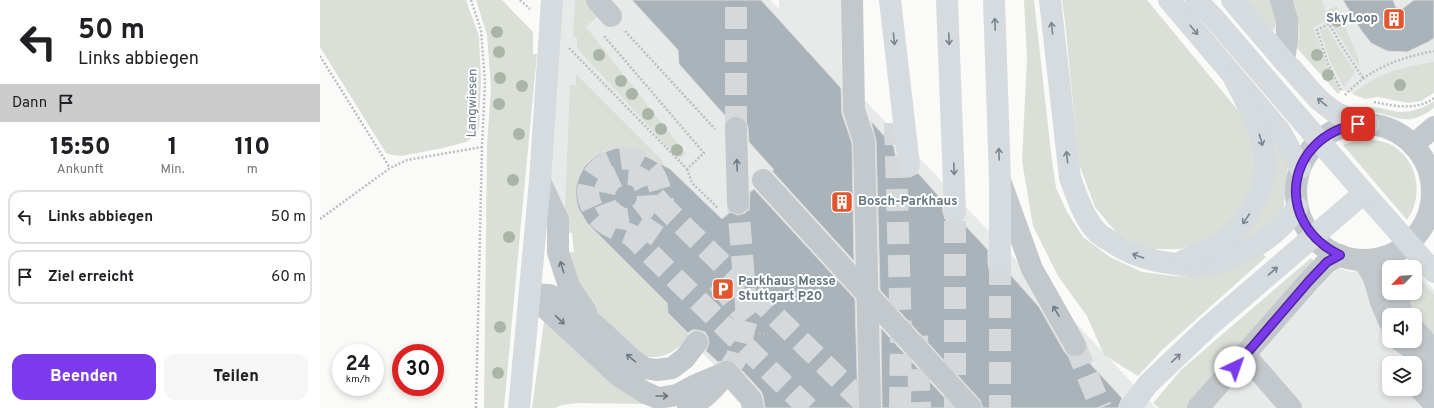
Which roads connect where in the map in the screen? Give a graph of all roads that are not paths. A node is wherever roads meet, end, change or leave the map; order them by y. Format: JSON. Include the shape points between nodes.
{"nodes":[{"id":1,"x":597,"y":0,"type":"edge"},
{"id":2,"x":852,"y":0,"type":"edge"},
{"id":3,"x":890,"y":0,"type":"edge"},
{"id":4,"x":947,"y":0,"type":"edge"},
{"id":5,"x":994,"y":0,"type":"edge"},
{"id":6,"x":1050,"y":0,"type":"edge"},
{"id":7,"x":1169,"y":0,"type":"edge"},
{"id":8,"x":1196,"y":0,"type":"edge"},
{"id":9,"x":1232,"y":0,"type":"edge"},
{"id":10,"x":1282,"y":0,"type":"edge"},
{"id":11,"x":545,"y":5,"type":"edge"},
{"id":12,"x":1207,"y":8,"type":"edge"},
{"id":13,"x":611,"y":16,"type":"road end"},
{"id":14,"x":1284,"y":61,"type":"junction"},
{"id":15,"x":1234,"y":78,"type":"junction"},
{"id":16,"x":1369,"y":124,"type":"junction"},
{"id":17,"x":1434,"y":126,"type":"edge"},
{"id":18,"x":736,"y":128,"type":"tunnel mouth"},
{"id":19,"x":1413,"y":145,"type":"junction"},
{"id":20,"x":1304,"y":160,"type":"junction"},
{"id":21,"x":909,"y":164,"type":"dead end"},
{"id":22,"x":763,"y":180,"type":"dead end"},
{"id":23,"x":1000,"y":180,"type":"junction"},
{"id":24,"x":540,"y":181,"type":"junction"},
{"id":25,"x":1364,"y":193,"type":"junction"},
{"id":26,"x":729,"y":206,"type":"tunnel mouth"},
{"id":27,"x":955,"y":212,"type":"tunnel mouth"},
{"id":28,"x":1300,"y":214,"type":"junction"},
{"id":29,"x":1333,"y":252,"type":"junction"},
{"id":30,"x":1364,"y":260,"type":"junction"},
{"id":31,"x":1394,"y":260,"type":"edge"},
{"id":32,"x":1000,"y":263,"type":"tunnel mouth"},
{"id":33,"x":1176,"y":264,"type":"junction"},
{"id":34,"x":1434,"y":272,"type":"edge"},
{"id":35,"x":530,"y":294,"type":"junction"},
{"id":36,"x":1384,"y":308,"type":"edge"},
{"id":37,"x":595,"y":325,"type":"junction"},
{"id":38,"x":697,"y":342,"type":"dead end"},
{"id":39,"x":1075,"y":345,"type":"tunnel mouth"},
{"id":40,"x":1409,"y":348,"type":"edge"},
{"id":41,"x":1422,"y":348,"type":"edge"},
{"id":42,"x":1434,"y":351,"type":"edge"},
{"id":43,"x":1245,"y":355,"type":"junction"},
{"id":44,"x":727,"y":372,"type":"junction"},
{"id":45,"x":1434,"y":378,"type":"edge"},
{"id":46,"x":1422,"y":390,"type":"edge"},
{"id":47,"x":1434,"y":404,"type":"edge"},
{"id":48,"x":1203,"y":406,"type":"edge"},
{"id":49,"x":519,"y":408,"type":"edge"},
{"id":50,"x":688,"y":408,"type":"edge"},
{"id":51,"x":753,"y":408,"type":"edge"},
{"id":52,"x":870,"y":408,"type":"edge"},
{"id":53,"x":971,"y":408,"type":"edge"},
{"id":54,"x":1130,"y":408,"type":"edge"},
{"id":55,"x":1291,"y":408,"type":"edge"}],
"edges":[{"from":1,"to":13,"type":"street"},
{"from":2,"to":52,"type":"street","via":[[854,110],[864,141]]},
{"from":3,"to":21,"type":"main road","one_way":true},
{"from":4,"to":27,"type":"main road","one_way":true},
{"from":23,"to":5,"type":"main road","one_way":true},
{"from":33,"to":6,"type":"main road","one_way":true,"via":[[1142,258],[1111,242],[1097,232],[1078,201],[1070,178]]},
{"from":7,"to":15,"type":"main road","one_way":true},
{"from":8,"to":12,"type":"main road"},
{"from":9,"to":14,"type":"main road"},
{"from":10,"to":14,"type":"street","via":[[1287,20]]},
{"from":11,"to":24,"type":"main road","via":[[549,68]]},
{"from":12,"to":25,"type":"main road"},
{"from":16,"to":14,"type":"main road","one_way":true,"via":[[1346,118],[1333,111],[1318,99]]},
{"from":15,"to":20,"type":"main road"},
{"from":15,"to":33,"type":"main road","one_way":true,"via":[[1258,128],[1264,147],[1265,167],[1262,183],[1255,205],[1245,222],[1218,245]]},
{"from":16,"to":19,"type":"street","via":[[1385,127]]},
{"from":16,"to":20,"type":"street","via":[[1335,130],[1325,136]]},
{"from":17,"to":19,"type":"street"},
{"from":26,"to":18,"type":"street","one_way":true},
{"from":19,"to":31,"type":"street","via":[[1428,171],[1431,202],[1420,230]]},
{"from":20,"to":28,"type":"street","via":[[1296,183]]},
{"from":22,"to":53,"type":"street"},
{"from":23,"to":32,"type":"main road"},
{"from":39,"to":23,"type":"street","one_way":true,"via":[[1032,269]]},
{"from":24,"to":35,"type":"main road"},
{"from":37,"to":24,"type":"street","one_way":true,"via":[[569,286],[558,252],[558,220]]},
{"from":25,"to":34,"type":"main road"},
{"from":54,"to":25,"type":"main road","one_way":true,"via":[[1148,384],[1208,327]]},
{"from":28,"to":29,"type":"street","via":[[1309,233]]},
{"from":28,"to":33,"type":"main road","via":[[1290,218],[1264,242],[1224,262],[1203,267]]},
{"from":29,"to":30,"type":"street","via":[[1352,259]]},
{"from":29,"to":43,"type":"street"},
{"from":30,"to":31,"type":"street","via":[[1386,256]]},
{"from":30,"to":36,"type":"street","via":[[1374,278]]},
{"from":35,"to":37,"type":"street","via":[[549,295],[561,300]]},
{"from":35,"to":44,"type":"street","one_way":true,"via":[[619,376],[658,398],[677,395]]},
{"from":35,"to":49,"type":"main road"},
{"from":38,"to":37,"type":"street","one_way":true,"via":[[685,358],[672,368],[644,368]]},
{"from":40,"to":45,"type":"street"},
{"from":41,"to":42,"type":"street"},
{"from":43,"to":48,"type":"street"},
{"from":43,"to":55,"type":"street"},
{"from":44,"to":50,"type":"street","via":[[700,402]]},
{"from":44,"to":51,"type":"street","via":[[751,398]]},
{"from":46,"to":47,"type":"street"}]}
